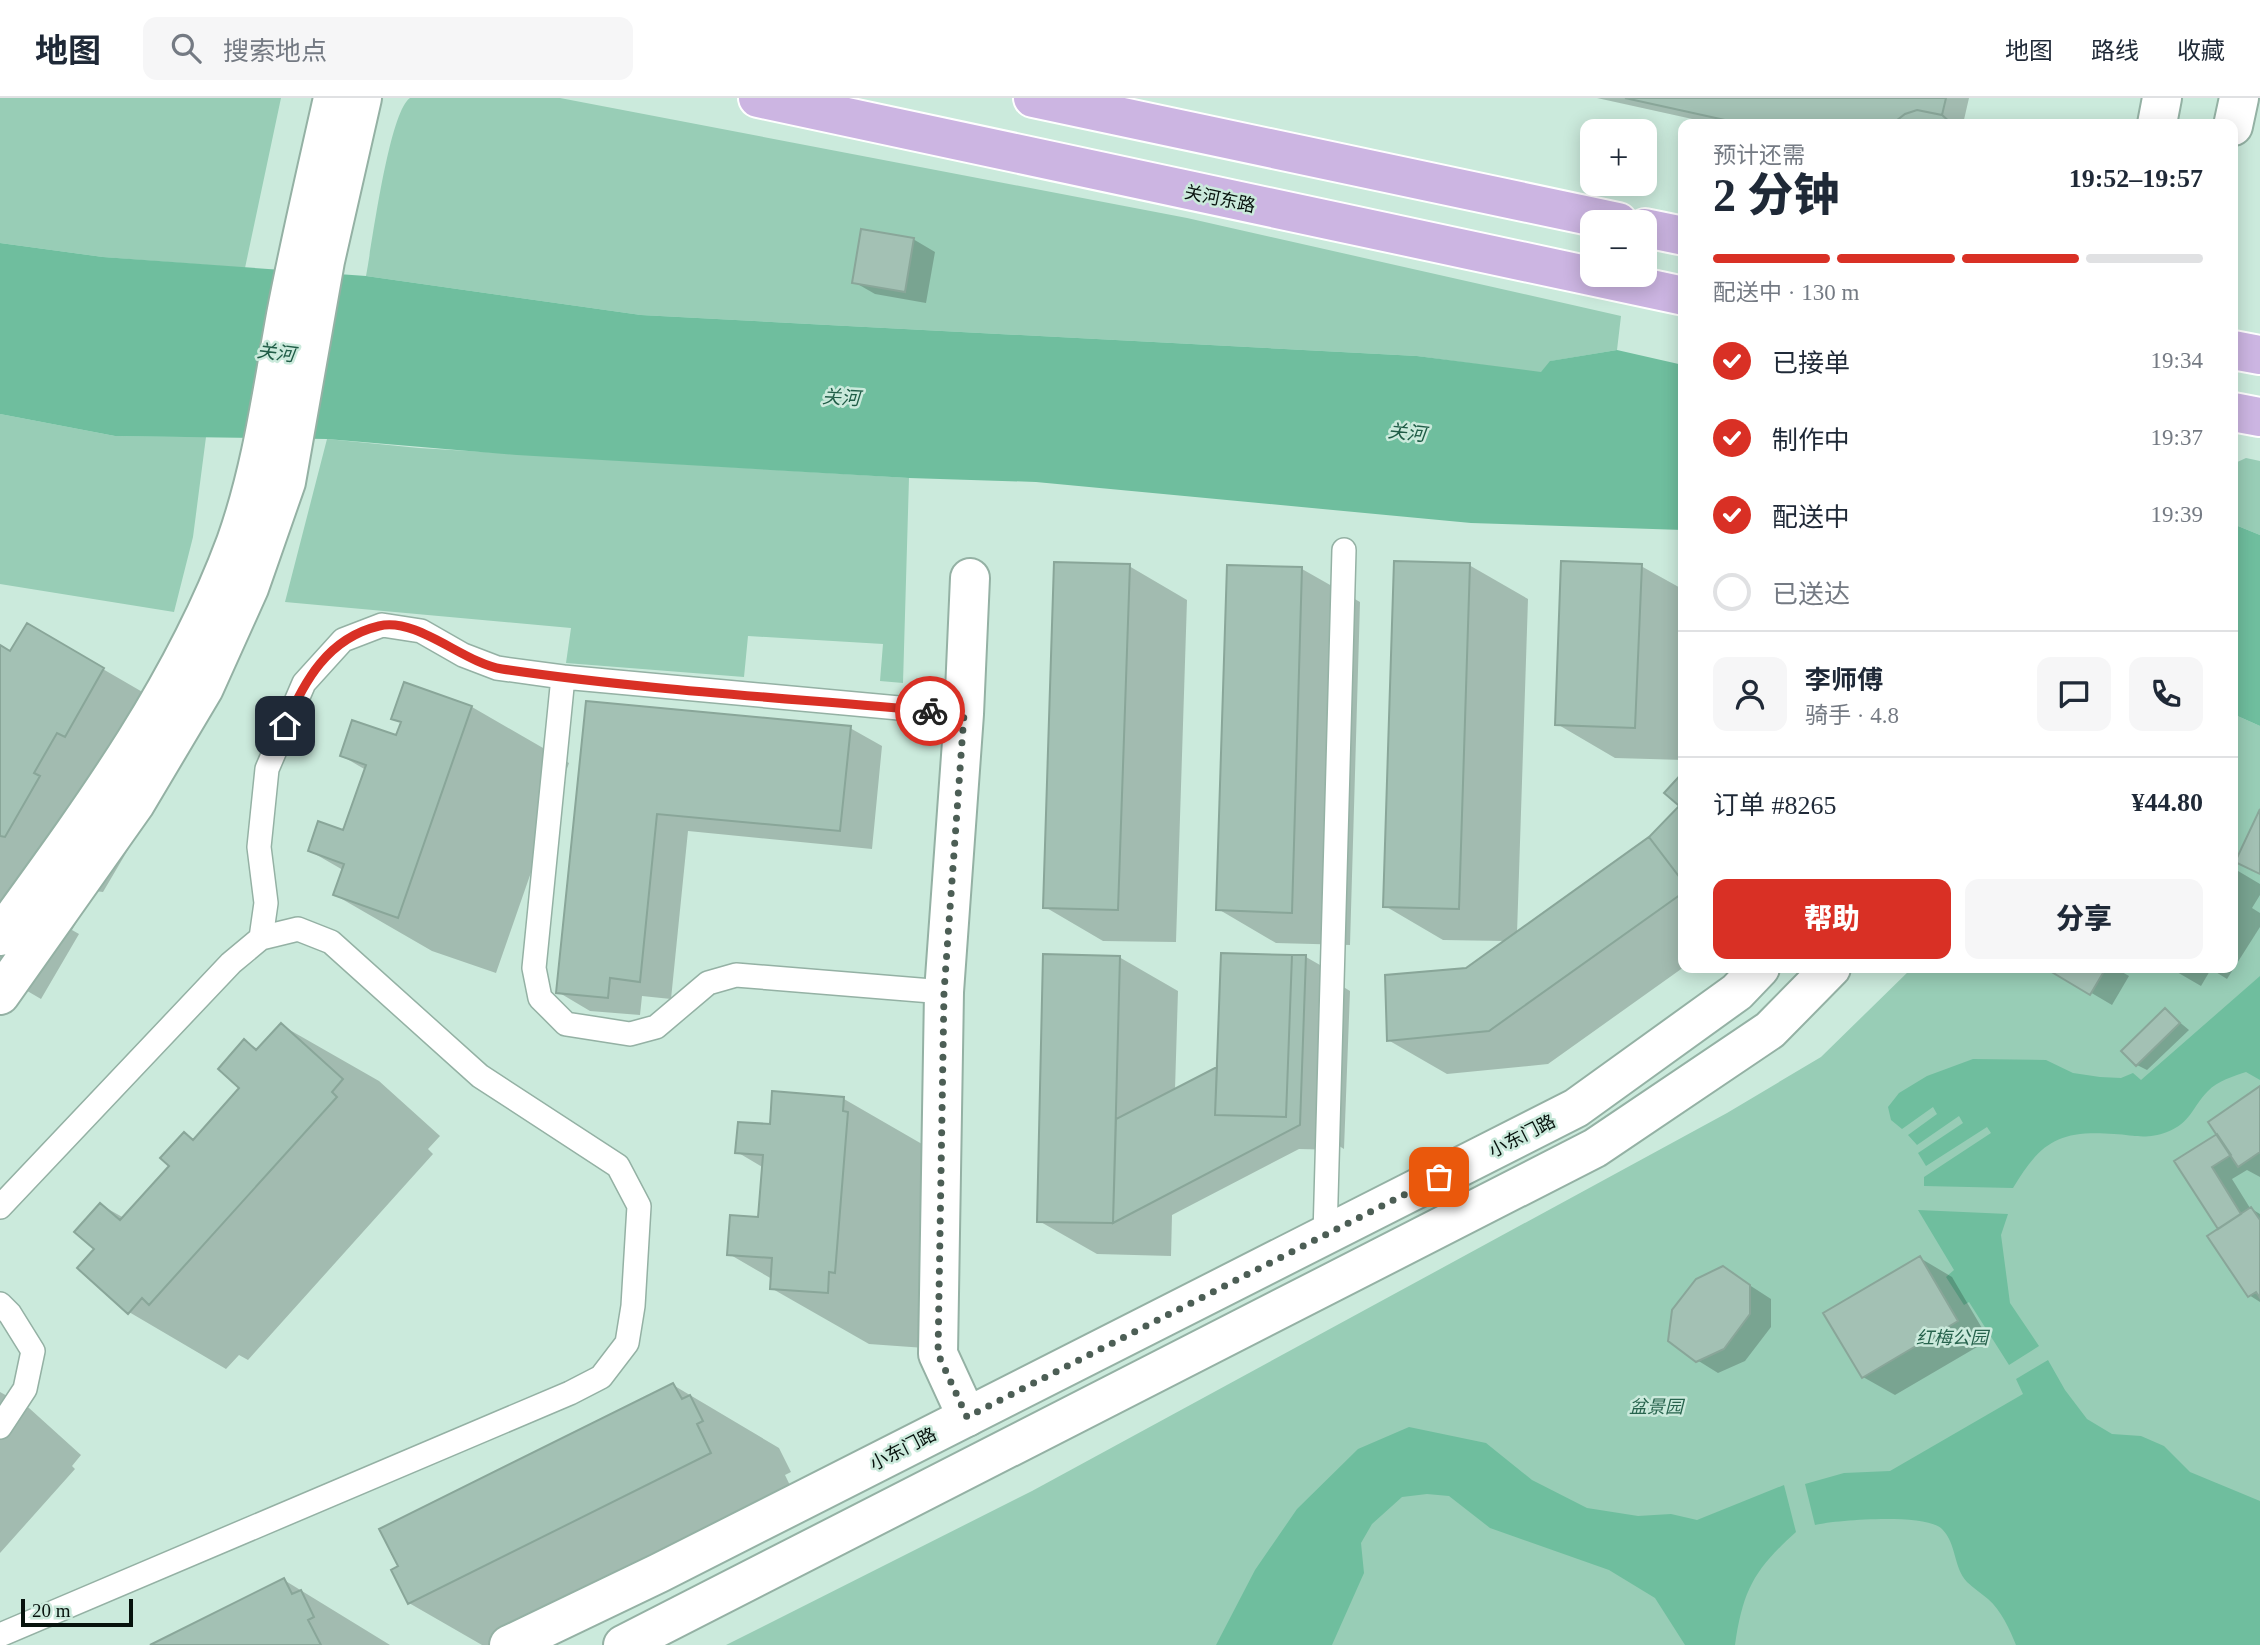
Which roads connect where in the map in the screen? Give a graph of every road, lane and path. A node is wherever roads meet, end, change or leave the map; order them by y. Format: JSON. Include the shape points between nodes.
{"nodes":[{"id":1,"x":333,"y":98,"type":"edge"},
{"id":2,"x":362,"y":98,"type":"edge"},
{"id":3,"x":758,"y":98,"type":"edge"},
{"id":4,"x":2161,"y":98,"type":"edge"},
{"id":5,"x":2239,"y":98,"type":"edge"},
{"id":6,"x":1063,"y":101,"type":"edge"},
{"id":7,"x":2158,"y":119,"type":"edge"},
{"id":8,"x":2234,"y":119,"type":"edge"},
{"id":9,"x":1580,"y":214,"type":"edge"},
{"id":10,"x":1657,"y":230,"type":"edge"},
{"id":11,"x":1678,"y":235,"type":"edge"},
{"id":12,"x":311,"y":260,"type":"junction"},
{"id":13,"x":1678,"y":295,"type":"edge"},
{"id":14,"x":2238,"y":351,"type":"edge"},
{"id":15,"x":2260,"y":355,"type":"edge"},
{"id":16,"x":2238,"y":413,"type":"edge"},
{"id":17,"x":2260,"y":417,"type":"edge"},
{"id":18,"x":271,"y":482,"type":"junction"},
{"id":19,"x":1344,"y":550,"type":"dead end"},
{"id":20,"x":970,"y":578,"type":"dead end"},
{"id":21,"x":563,"y":677,"type":"junction"},
{"id":22,"x":964,"y":714,"type":"junction"},
{"id":23,"x":0,"y":936,"type":"edge"},
{"id":24,"x":261,"y":939,"type":"junction"},
{"id":25,"x":1755,"y":973,"type":"edge"},
{"id":26,"x":1826,"y":973,"type":"edge"},
{"id":27,"x":944,"y":992,"type":"junction"},
{"id":28,"x":0,"y":995,"type":"edge"},
{"id":29,"x":0,"y":1207,"type":"edge"},
{"id":30,"x":1325,"y":1235,"type":"junction"},
{"id":31,"x":0,"y":1304,"type":"edge"},
{"id":32,"x":967,"y":1417,"type":"junction"},
{"id":33,"x":0,"y":1427,"type":"edge"},
{"id":34,"x":0,"y":1635,"type":"edge"},
{"id":35,"x":509,"y":1645,"type":"edge"},
{"id":36,"x":623,"y":1645,"type":"edge"}],
"edges":[{"from":1,"to":12,"type":"main road"},
{"from":2,"to":12,"type":"main road"},
{"from":3,"to":13,"type":"main road","name":"关河东路"},
{"from":4,"to":7,"type":"main road"},
{"from":5,"to":8,"type":"main road"},
{"from":6,"to":9,"type":"main road"},
{"from":10,"to":11,"type":"main road"},
{"from":12,"to":18,"type":"main road"},
{"from":14,"to":15,"type":"main road"},
{"from":16,"to":17,"type":"main road"},
{"from":18,"to":23,"type":"main road","via":[[235,544],[179,671],[103,793]]},
{"from":18,"to":28,"type":"main road","via":[[249,588],[204,688],[135,804]]},
{"from":19,"to":30,"type":"lane"},
{"from":20,"to":22,"type":"main road"},
{"from":21,"to":22,"type":"lane"},
{"from":21,"to":24,"type":"lane","via":[[497,668],[421,631],[382,625],[343,639],[304,683],[267,769],[258,847],[266,903]]},
{"from":21,"to":27,"type":"lane","via":[[534,968],[540,998],[566,1024],[630,1034],[656,1027],[708,983],[736,975]]},
{"from":22,"to":27,"type":"main road"},
{"from":24,"to":29,"type":"lane","via":[[230,963]]},
{"from":24,"to":34,"type":"lane","via":[[298,929],[331,942],[480,1076],[618,1166],[639,1206],[627,1343],[601,1377],[570,1393]]},
{"from":25,"to":30,"type":"main road","name":"小东门路","via":[[1737,992],[1576,1108]]},
{"from":26,"to":36,"type":"main road","via":[[1770,1030],[1595,1148]]},
{"from":27,"to":32,"type":"main road","via":[[938,1354]]},
{"from":30,"to":32,"type":"main road","name":"小东门路"},
{"from":31,"to":33,"type":"lane","via":[[33,1351],[25,1389]]},
{"from":32,"to":35,"type":"main road","name":"小东门路"}]}
